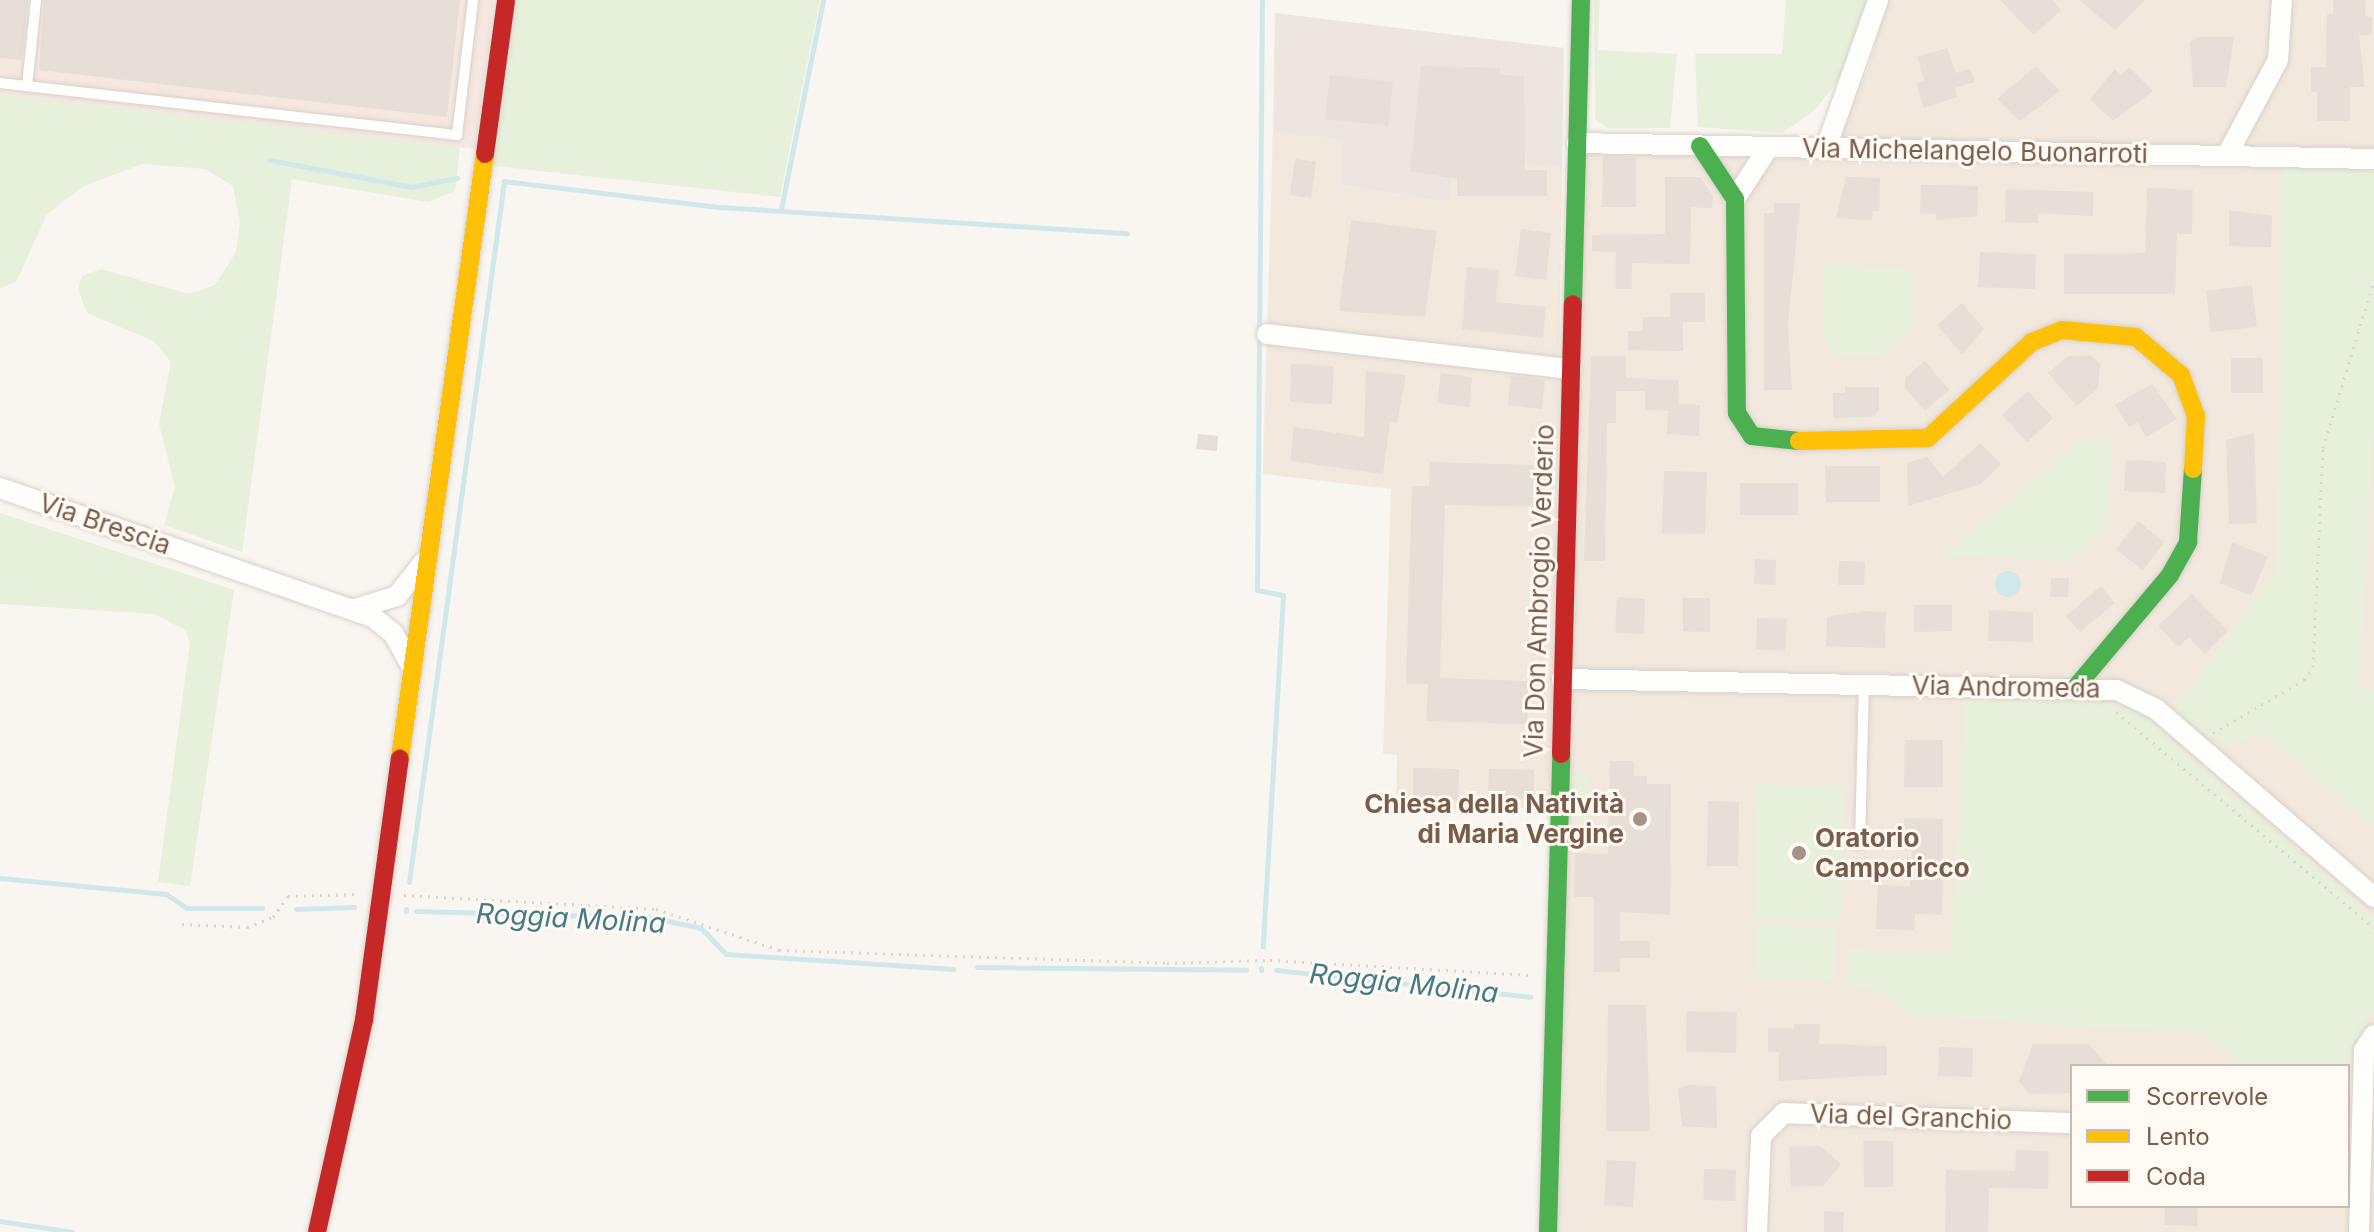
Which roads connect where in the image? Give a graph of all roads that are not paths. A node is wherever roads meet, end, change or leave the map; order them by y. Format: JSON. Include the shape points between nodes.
{"nodes":[{"id":1,"x":36,"y":0,"type":"edge"},
{"id":2,"x":473,"y":0,"type":"edge"},
{"id":3,"x":506,"y":0,"type":"edge"},
{"id":4,"x":1581,"y":0,"type":"edge"},
{"id":5,"x":1878,"y":0,"type":"edge"},
{"id":6,"x":2282,"y":0,"type":"edge"},
{"id":7,"x":0,"y":83,"type":"edge"},
{"id":8,"x":27,"y":86,"type":"junction"},
{"id":9,"x":1577,"y":143,"type":"junction"},
{"id":10,"x":1700,"y":146,"type":"junction"},
{"id":11,"x":1768,"y":148,"type":"junction"},
{"id":12,"x":1826,"y":148,"type":"junction"},
{"id":13,"x":2227,"y":155,"type":"junction"},
{"id":14,"x":2374,"y":159,"type":"edge"},
{"id":15,"x":1735,"y":199,"type":"junction"},
{"id":16,"x":1267,"y":334,"type":"dead end"},
{"id":17,"x":1571,"y":369,"type":"junction"},
{"id":18,"x":0,"y":488,"type":"edge"},
{"id":19,"x":426,"y":555,"type":"junction"},
{"id":20,"x":353,"y":609,"type":"junction"},
{"id":21,"x":411,"y":666,"type":"junction"},
{"id":22,"x":1562,"y":679,"type":"junction"},
{"id":23,"x":1864,"y":685,"type":"junction"},
{"id":24,"x":2075,"y":688,"type":"junction"},
{"id":25,"x":1860,"y":844,"type":"dead end"},
{"id":26,"x":2374,"y":897,"type":"edge"},
{"id":27,"x":2374,"y":1035,"type":"edge"},
{"id":28,"x":2070,"y":1123,"type":"edge"},
{"id":29,"x":324,"y":1187,"type":"junction"},
{"id":30,"x":2361,"y":1206,"type":"edge"},
{"id":31,"x":303,"y":1232,"type":"edge"},
{"id":32,"x":317,"y":1232,"type":"edge"},
{"id":33,"x":1548,"y":1232,"type":"edge"},
{"id":34,"x":1757,"y":1232,"type":"edge"},
{"id":35,"x":2359,"y":1232,"type":"edge"}],
"edges":[{"from":1,"to":8,"type":"lane"},
{"from":2,"to":8,"type":"lane","via":[[457,135]]},
{"from":3,"to":19,"type":"street"},
{"from":4,"to":9,"type":"street","name":"Via Don Ambrogio Verderio"},
{"from":5,"to":12,"type":"street"},
{"from":6,"to":13,"type":"street","via":[[2278,60]]},
{"from":7,"to":8,"type":"lane"},
{"from":9,"to":10,"type":"street","name":"Via Michelangelo Buonarroti"},
{"from":9,"to":17,"type":"street","name":"Via Don Ambrogio Verderio"},
{"from":10,"to":11,"type":"street","name":"Via Michelangelo Buonarroti"},
{"from":10,"to":15,"type":"street"},
{"from":11,"to":12,"type":"street","name":"Via Michelangelo Buonarroti"},
{"from":11,"to":15,"type":"street"},
{"from":12,"to":13,"type":"street","name":"Via Michelangelo Buonarroti"},
{"from":13,"to":14,"type":"street","name":"Via Michelangelo Buonarroti"},
{"from":15,"to":24,"type":"street","via":[[1737,413],[1747,433],[1763,441],[1928,438],[2032,342],[2062,330],[2136,337],[2157,349],[2185,381],[2196,416],[2186,548]]},
{"from":16,"to":17,"type":"street"},
{"from":17,"to":22,"type":"street","name":"Via Don Ambrogio Verderio"},
{"from":18,"to":20,"type":"street","name":"Via Brescia"},
{"from":19,"to":20,"type":"street","via":[[397,596]]},
{"from":19,"to":21,"type":"street"},
{"from":20,"to":21,"type":"street","name":"Via Brescia","via":[[393,633]]},
{"from":21,"to":29,"type":"street","via":[[357,1059]]},
{"from":22,"to":23,"type":"street","name":"Via Andromeda","via":[[1602,689]]},
{"from":22,"to":33,"type":"street","name":"Via Don Ambrogio Verderio"},
{"from":23,"to":24,"type":"street","name":"Via Andromeda"},
{"from":23,"to":25,"type":"lane"},
{"from":24,"to":26,"type":"street","name":"Via Andromeda","via":[[2150,704]]},
{"from":27,"to":30,"type":"street","via":[[2364,1050]]},
{"from":28,"to":34,"type":"street","name":"Via del Granchio","via":[[1784,1113],[1761,1136]]},
{"from":29,"to":31,"type":"street"},
{"from":29,"to":32,"type":"street"},
{"from":30,"to":35,"type":"street"}]}
